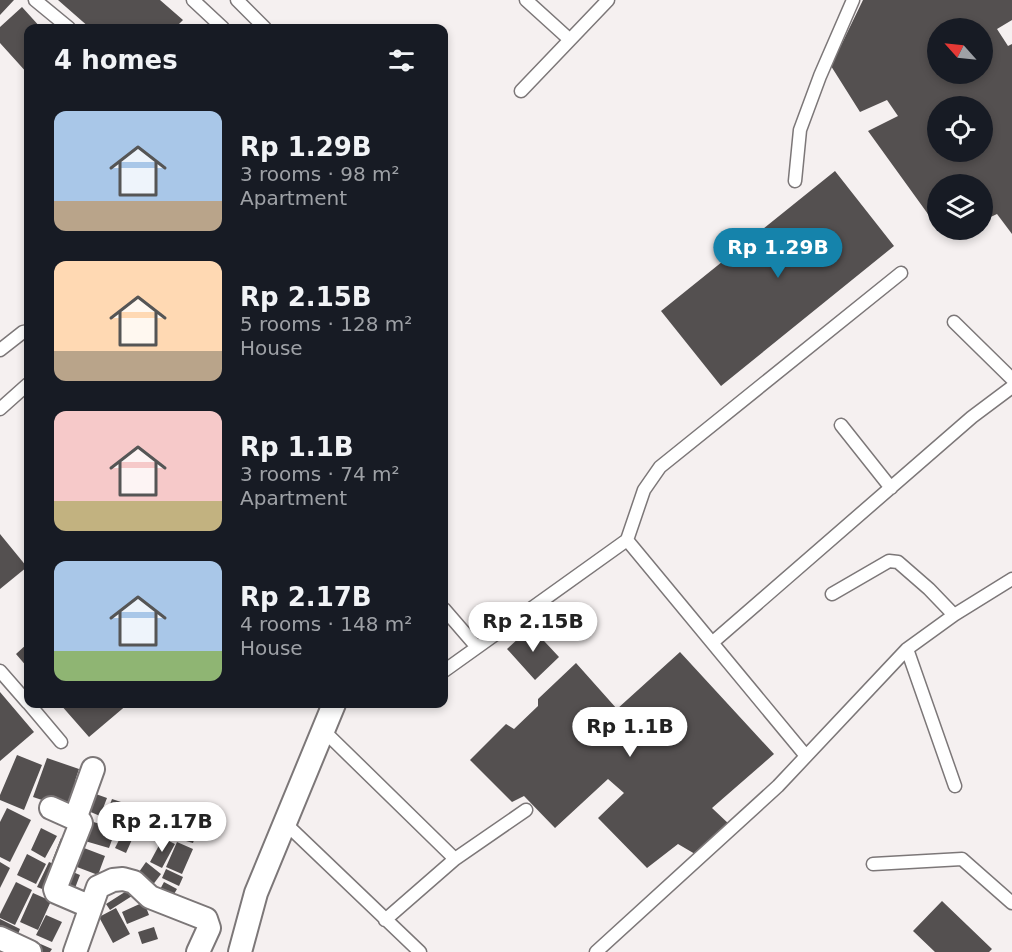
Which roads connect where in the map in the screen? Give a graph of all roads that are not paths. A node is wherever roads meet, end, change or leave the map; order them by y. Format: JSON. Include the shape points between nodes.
{"nodes":[{"id":1,"x":34,"y":0,"type":"edge"},
{"id":2,"x":193,"y":0,"type":"edge"},
{"id":3,"x":237,"y":0,"type":"edge"},
{"id":4,"x":526,"y":0,"type":"edge"},
{"id":5,"x":608,"y":0,"type":"edge"},
{"id":6,"x":853,"y":0,"type":"edge"},
{"id":7,"x":64,"y":24,"type":"edge"},
{"id":8,"x":214,"y":24,"type":"edge"},
{"id":9,"x":261,"y":24,"type":"edge"},
{"id":10,"x":569,"y":39,"type":"junction"},
{"id":11,"x":521,"y":90,"type":"dead end"},
{"id":12,"x":795,"y":181,"type":"dead end"},
{"id":13,"x":901,"y":273,"type":"dead end"},
{"id":14,"x":954,"y":322,"type":"dead end"},
{"id":15,"x":24,"y":332,"type":"edge"},
{"id":16,"x":0,"y":350,"type":"edge"},
{"id":17,"x":1012,"y":380,"type":"edge"},
{"id":18,"x":1012,"y":387,"type":"edge"},
{"id":19,"x":24,"y":388,"type":"edge"},
{"id":20,"x":0,"y":409,"type":"edge"},
{"id":21,"x":841,"y":425,"type":"dead end"},
{"id":22,"x":891,"y":488,"type":"junction"},
{"id":23,"x":627,"y":540,"type":"junction"},
{"id":24,"x":1012,"y":579,"type":"edge"},
{"id":25,"x":832,"y":594,"type":"dead end"},
{"id":26,"x":448,"y":614,"type":"edge"},
{"id":27,"x":954,"y":615,"type":"junction"},
{"id":28,"x":713,"y":642,"type":"junction"},
{"id":29,"x":476,"y":646,"type":"junction"},
{"id":30,"x":908,"y":649,"type":"junction"},
{"id":31,"x":448,"y":668,"type":"edge"},
{"id":32,"x":0,"y":671,"type":"edge"},
{"id":33,"x":24,"y":697,"type":"edge"},
{"id":34,"x":33,"y":708,"type":"edge"},
{"id":35,"x":331,"y":708,"type":"edge"},
{"id":36,"x":323,"y":730,"type":"junction"},
{"id":37,"x":61,"y":742,"type":"dead end"},
{"id":38,"x":806,"y":756,"type":"junction"},
{"id":39,"x":93,"y":769,"type":"dead end"},
{"id":40,"x":955,"y":786,"type":"dead end"},
{"id":41,"x":51,"y":808,"type":"dead end"},
{"id":42,"x":526,"y":810,"type":"dead end"},
{"id":43,"x":75,"y":819,"type":"junction"},
{"id":44,"x":285,"y":823,"type":"junction"},
{"id":45,"x":455,"y":859,"type":"junction"},
{"id":46,"x":873,"y":864,"type":"dead end"},
{"id":47,"x":1012,"y":903,"type":"edge"},
{"id":48,"x":90,"y":909,"type":"junction"},
{"id":49,"x":385,"y":920,"type":"junction"},
{"id":50,"x":0,"y":938,"type":"edge"},
{"id":51,"x":30,"y":952,"type":"edge"},
{"id":52,"x":75,"y":952,"type":"edge"},
{"id":53,"x":198,"y":952,"type":"edge"},
{"id":54,"x":240,"y":952,"type":"edge"},
{"id":55,"x":420,"y":952,"type":"edge"},
{"id":56,"x":596,"y":952,"type":"edge"}],
"edges":[{"from":1,"to":7,"type":"lane"},
{"from":2,"to":8,"type":"lane"},
{"from":3,"to":9,"type":"lane"},
{"from":4,"to":10,"type":"lane"},
{"from":5,"to":10,"type":"lane"},
{"from":6,"to":12,"type":"lane","via":[[800,130]]},
{"from":10,"to":11,"type":"lane"},
{"from":13,"to":23,"type":"lane","via":[[660,467],[644,490]]},
{"from":14,"to":17,"type":"lane"},
{"from":15,"to":16,"type":"lane"},
{"from":18,"to":22,"type":"lane"},
{"from":19,"to":20,"type":"lane"},
{"from":21,"to":22,"type":"lane"},
{"from":22,"to":28,"type":"lane"},
{"from":23,"to":28,"type":"lane"},
{"from":23,"to":29,"type":"lane"},
{"from":24,"to":27,"type":"lane"},
{"from":25,"to":27,"type":"lane","via":[[889,561],[898,562]]},
{"from":26,"to":29,"type":"lane"},
{"from":27,"to":30,"type":"lane"},
{"from":28,"to":38,"type":"lane"},
{"from":29,"to":31,"type":"lane"},
{"from":30,"to":38,"type":"lane"},
{"from":30,"to":40,"type":"lane"},
{"from":32,"to":33,"type":"lane"},
{"from":34,"to":37,"type":"lane"},
{"from":35,"to":36,"type":"street"},
{"from":36,"to":44,"type":"street"},
{"from":36,"to":45,"type":"lane"},
{"from":38,"to":56,"type":"lane"},
{"from":39,"to":43,"type":"street"},
{"from":41,"to":43,"type":"street"},
{"from":42,"to":45,"type":"lane"},
{"from":43,"to":48,"type":"street","via":[[81,826],[55,889]]},
{"from":44,"to":49,"type":"lane"},
{"from":44,"to":54,"type":"street","via":[[256,893]]},
{"from":45,"to":49,"type":"lane"},
{"from":46,"to":47,"type":"lane","via":[[962,859]]},
{"from":48,"to":52,"type":"street"},
{"from":48,"to":53,"type":"street","via":[[98,887],[113,880],[134,882],[150,897],[206,920],[209,928]]},
{"from":49,"to":55,"type":"lane"},
{"from":50,"to":51,"type":"street"}]}
